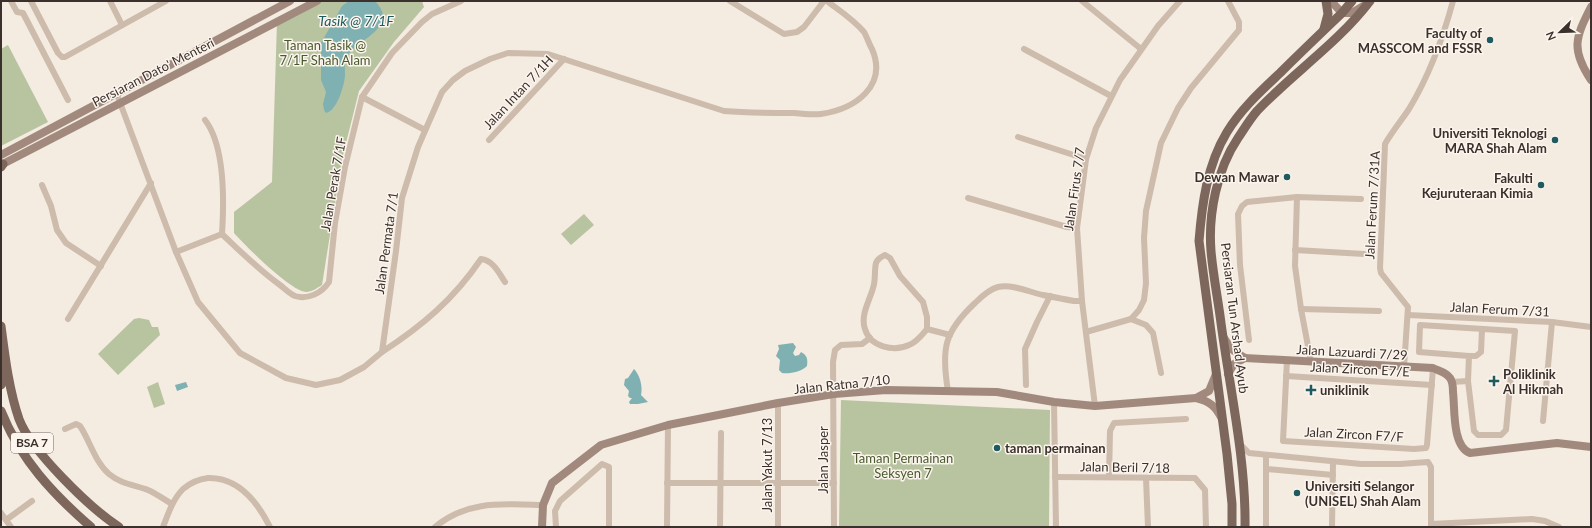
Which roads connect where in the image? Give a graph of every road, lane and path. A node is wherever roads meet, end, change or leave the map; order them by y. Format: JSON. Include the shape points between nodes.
{"nodes":[{"id":1,"x":11,"y":1,"type":"edge"},
{"id":2,"x":31,"y":1,"type":"edge"},
{"id":3,"x":110,"y":1,"type":"edge"},
{"id":4,"x":166,"y":1,"type":"edge"},
{"id":5,"x":290,"y":1,"type":"edge"},
{"id":6,"x":317,"y":1,"type":"edge"},
{"id":7,"x":461,"y":1,"type":"edge"},
{"id":8,"x":730,"y":1,"type":"edge"},
{"id":9,"x":825,"y":1,"type":"edge"},
{"id":10,"x":1082,"y":1,"type":"edge"},
{"id":11,"x":1180,"y":1,"type":"edge"},
{"id":12,"x":1228,"y":1,"type":"edge"},
{"id":13,"x":1326,"y":1,"type":"edge"},
{"id":14,"x":1331,"y":1,"type":"edge"},
{"id":15,"x":1352,"y":1,"type":"edge"},
{"id":16,"x":1453,"y":1,"type":"edge"},
{"id":17,"x":1369,"y":2,"type":"edge"},
{"id":18,"x":1591,"y":7,"type":"edge"},
{"id":19,"x":1342,"y":13,"type":"junction"},
{"id":20,"x":122,"y":25,"type":"junction"},
{"id":21,"x":1323,"y":30,"type":"junction"},
{"id":22,"x":1024,"y":49,"type":"dead end"},
{"id":23,"x":1141,"y":49,"type":"junction"},
{"id":24,"x":564,"y":59,"type":"junction"},
{"id":25,"x":1591,"y":80,"type":"edge"},
{"id":26,"x":116,"y":92,"type":"junction"},
{"id":27,"x":1111,"y":96,"type":"junction"},
{"id":28,"x":362,"y":97,"type":"junction"},
{"id":29,"x":68,"y":100,"type":"dead end"},
{"id":30,"x":121,"y":102,"type":"junction"},
{"id":31,"x":205,"y":120,"type":"dead end"},
{"id":32,"x":425,"y":130,"type":"junction"},
{"id":33,"x":1018,"y":137,"type":"dead end"},
{"id":34,"x":489,"y":140,"type":"dead end"},
{"id":35,"x":1,"y":155,"type":"edge"},
{"id":36,"x":1086,"y":159,"type":"junction"},
{"id":37,"x":2,"y":165,"type":"edge"},
{"id":38,"x":151,"y":183,"type":"junction"},
{"id":39,"x":42,"y":185,"type":"dead end"},
{"id":40,"x":1297,"y":197,"type":"junction"},
{"id":41,"x":968,"y":198,"type":"dead end"},
{"id":42,"x":1361,"y":199,"type":"dead end"},
{"id":43,"x":1077,"y":228,"type":"junction"},
{"id":44,"x":222,"y":234,"type":"junction"},
{"id":45,"x":1295,"y":250,"type":"junction"},
{"id":46,"x":176,"y":252,"type":"junction"},
{"id":47,"x":1364,"y":254,"type":"dead end"},
{"id":48,"x":101,"y":266,"type":"junction"},
{"id":49,"x":506,"y":282,"type":"dead end"},
{"id":50,"x":1050,"y":296,"type":"junction"},
{"id":51,"x":1082,"y":301,"type":"junction"},
{"id":52,"x":1301,"y":309,"type":"junction"},
{"id":53,"x":1379,"y":311,"type":"dead end"},
{"id":54,"x":1408,"y":315,"type":"junction"},
{"id":55,"x":1131,"y":318,"type":"junction"},
{"id":56,"x":68,"y":319,"type":"dead end"},
{"id":57,"x":1552,"y":322,"type":"junction"},
{"id":58,"x":1,"y":326,"type":"edge"},
{"id":59,"x":1591,"y":327,"type":"edge"},
{"id":60,"x":928,"y":329,"type":"junction"},
{"id":61,"x":1482,"y":329,"type":"junction"},
{"id":62,"x":1086,"y":332,"type":"junction"},
{"id":63,"x":1222,"y":334,"type":"junction"},
{"id":64,"x":950,"y":335,"type":"junction"},
{"id":65,"x":3,"y":338,"type":"junction"},
{"id":66,"x":870,"y":338,"type":"junction"},
{"id":67,"x":1249,"y":340,"type":"dead end"},
{"id":68,"x":382,"y":352,"type":"junction"},
{"id":69,"x":1468,"y":356,"type":"junction"},
{"id":70,"x":1245,"y":358,"type":"junction"},
{"id":71,"x":1287,"y":360,"type":"junction"},
{"id":72,"x":1311,"y":362,"type":"junction"},
{"id":73,"x":1404,"y":367,"type":"junction"},
{"id":74,"x":1434,"y":368,"type":"junction"},
{"id":75,"x":1161,"y":373,"type":"dead end"},
{"id":76,"x":1216,"y":374,"type":"junction"},
{"id":77,"x":1228,"y":374,"type":"junction"},
{"id":78,"x":1286,"y":376,"type":"junction"},
{"id":79,"x":1468,"y":381,"type":"junction"},
{"id":80,"x":1452,"y":382,"type":"junction"},
{"id":81,"x":1,"y":385,"type":"edge"},
{"id":82,"x":1026,"y":385,"type":"dead end"},
{"id":83,"x":1432,"y":385,"type":"junction"},
{"id":84,"x":948,"y":391,"type":"junction"},
{"id":85,"x":834,"y":394,"type":"junction"},
{"id":86,"x":1196,"y":398,"type":"junction"},
{"id":87,"x":1054,"y":402,"type":"junction"},
{"id":88,"x":778,"y":403,"type":"junction"},
{"id":89,"x":1095,"y":406,"type":"junction"},
{"id":90,"x":1,"y":410,"type":"edge"},
{"id":91,"x":1186,"y":419,"type":"dead end"},
{"id":92,"x":1222,"y":419,"type":"junction"},
{"id":93,"x":1543,"y":421,"type":"dead end"},
{"id":94,"x":668,"y":425,"type":"junction"},
{"id":95,"x":65,"y":429,"type":"dead end"},
{"id":96,"x":721,"y":433,"type":"dead end"},
{"id":97,"x":1238,"y":441,"type":"junction"},
{"id":98,"x":1591,"y":446,"type":"edge"},
{"id":99,"x":1414,"y":449,"type":"junction"},
{"id":100,"x":1249,"y":453,"type":"junction"},
{"id":101,"x":1266,"y":454,"type":"junction"},
{"id":102,"x":1333,"y":462,"type":"junction"},
{"id":103,"x":1241,"y":463,"type":"junction"},
{"id":104,"x":1414,"y":463,"type":"junction"},
{"id":105,"x":1266,"y":469,"type":"junction"},
{"id":106,"x":1333,"y":475,"type":"junction"},
{"id":107,"x":1056,"y":477,"type":"junction"},
{"id":108,"x":1109,"y":477,"type":"junction"},
{"id":109,"x":1146,"y":478,"type":"junction"},
{"id":110,"x":667,"y":483,"type":"junction"},
{"id":111,"x":720,"y":483,"type":"junction"},
{"id":112,"x":778,"y":483,"type":"junction"},
{"id":113,"x":834,"y":483,"type":"junction"},
{"id":114,"x":32,"y":501,"type":"dead end"},
{"id":115,"x":172,"y":504,"type":"junction"},
{"id":116,"x":543,"y":505,"type":"junction"},
{"id":117,"x":1,"y":513,"type":"edge"},
{"id":118,"x":6,"y":520,"type":"junction"},
{"id":119,"x":1495,"y":524,"type":"edge"},
{"id":120,"x":1431,"y":526,"type":"edge"},
{"id":121,"x":11,"y":527,"type":"edge"},
{"id":122,"x":91,"y":527,"type":"edge"},
{"id":123,"x":119,"y":527,"type":"edge"},
{"id":124,"x":163,"y":527,"type":"edge"},
{"id":125,"x":270,"y":527,"type":"edge"},
{"id":126,"x":435,"y":527,"type":"edge"},
{"id":127,"x":542,"y":527,"type":"edge"},
{"id":128,"x":556,"y":527,"type":"edge"},
{"id":129,"x":610,"y":527,"type":"edge"},
{"id":130,"x":667,"y":527,"type":"edge"},
{"id":131,"x":720,"y":527,"type":"edge"},
{"id":132,"x":778,"y":527,"type":"edge"},
{"id":133,"x":834,"y":527,"type":"edge"},
{"id":134,"x":1056,"y":527,"type":"edge"},
{"id":135,"x":1148,"y":527,"type":"edge"},
{"id":136,"x":1206,"y":527,"type":"edge"},
{"id":137,"x":1232,"y":527,"type":"edge"},
{"id":138,"x":1245,"y":527,"type":"edge"},
{"id":139,"x":1266,"y":527,"type":"edge"},
{"id":140,"x":1332,"y":527,"type":"edge"},
{"id":141,"x":1559,"y":527,"type":"edge"}],
"edges":[{"from":1,"to":29,"type":"street","via":[[17,12],[23,13]]},
{"from":2,"to":20,"type":"street","via":[[58,53],[65,57]]},
{"from":3,"to":20,"type":"street"},
{"from":4,"to":20,"type":"street"},
{"from":5,"to":26,"type":"street","name":"Persiaran Dato' Menteri"},
{"from":6,"to":30,"type":"street","name":"Persiaran Dato' Menteri"},
{"from":7,"to":28,"type":"street","name":"Jalan Perak 7/1F","via":[[432,14],[422,22],[392,53]]},
{"from":8,"to":9,"type":"street","via":[[784,34],[797,32],[804,27]]},
{"from":9,"to":24,"type":"street","name":"Jalan Permata 7/1","via":[[851,19],[865,34],[874,54],[876,66],[871,88],[863,97],[849,105],[822,114],[724,111]]},
{"from":10,"to":23,"type":"street"},
{"from":11,"to":23,"type":"street","name":"Jalan Firus 7/7"},
{"from":12,"to":55,"type":"street","via":[[1240,22],[1239,30],[1191,88],[1161,143],[1146,211],[1144,300]]},
{"from":13,"to":21,"type":"main road","via":[[1327,21]]},
{"from":14,"to":19,"type":"street"},
{"from":15,"to":19,"type":"main road","name":"Persiaran Tun Arshad Ayub"},
{"from":16,"to":54,"type":"street","name":"Jalan Ferum 7/31A","via":[[1430,67],[1409,108],[1385,144],[1380,268],[1381,273],[1408,307]]},
{"from":17,"to":19,"type":"street","via":[[1352,13]]},
{"from":17,"to":63,"type":"main road","name":"Persiaran Tun Arshad Ayub","via":[[1339,35],[1256,112],[1225,163],[1212,215],[1211,250]]},
{"from":18,"to":25,"type":"street","via":[[1580,27],[1577,40],[1581,66]]},
{"from":19,"to":21,"type":"main road","name":"Persiaran Tun Arshad Ayub"},
{"from":21,"to":76,"type":"main road","name":"Persiaran Tun Arshad Ayub","via":[[1248,104],[1227,132],[1216,155],[1201,213],[1199,241]]},
{"from":22,"to":27,"type":"street"},
{"from":23,"to":27,"type":"street","name":"Jalan Firus 7/7"},
{"from":24,"to":32,"type":"street","name":"Jalan Permata 7/1","via":[[548,54],[508,53],[466,71],[442,92]]},
{"from":24,"to":34,"type":"street","name":"Jalan Intan 7/1H"},
{"from":26,"to":30,"type":"street"},
{"from":26,"to":35,"type":"street","name":"Persiaran Dato' Menteri"},
{"from":27,"to":36,"type":"street","name":"Jalan Firus 7/7","via":[[1096,128]]},
{"from":28,"to":32,"type":"street"},
{"from":28,"to":44,"type":"street","name":"Jalan Perak 7/1F","via":[[345,167],[329,282],[326,286],[318,293],[307,297],[294,296],[258,270]]},
{"from":30,"to":37,"type":"street","name":"Persiaran Dato' Menteri"},
{"from":30,"to":38,"type":"street"},
{"from":31,"to":44,"type":"street","via":[[210,126],[220,154]]},
{"from":32,"to":68,"type":"street","name":"Jalan Permata 7/1","via":[[402,198]]},
{"from":33,"to":36,"type":"street"},
{"from":36,"to":43,"type":"street","name":"Jalan Firus 7/7"},
{"from":38,"to":46,"type":"street"},
{"from":38,"to":48,"type":"street"},
{"from":39,"to":48,"type":"street","via":[[57,230],[66,243]]},
{"from":40,"to":42,"type":"street"},
{"from":40,"to":45,"type":"street"},
{"from":40,"to":67,"type":"street","via":[[1247,202],[1238,214],[1240,265]]},
{"from":41,"to":43,"type":"street"},
{"from":43,"to":51,"type":"street","name":"Jalan Firus 7/7"},
{"from":44,"to":46,"type":"street"},
{"from":45,"to":47,"type":"street"},
{"from":45,"to":52,"type":"street"},
{"from":46,"to":68,"type":"street","via":[[198,302],[240,354],[286,378],[316,385],[340,380],[364,367]]},
{"from":48,"to":56,"type":"street"},
{"from":49,"to":68,"type":"street","via":[[491,263],[481,259],[466,280],[438,310]]},
{"from":50,"to":51,"type":"street"},
{"from":50,"to":64,"type":"street","via":[[1011,287],[998,287],[962,315]]},
{"from":50,"to":82,"type":"street","via":[[1025,349]]},
{"from":51,"to":62,"type":"street","name":"Jalan Firus 7/7"},
{"from":52,"to":53,"type":"street"},
{"from":52,"to":72,"type":"street"},
{"from":54,"to":57,"type":"street","name":"Jalan Ferum 7/31"},
{"from":54,"to":73,"type":"street","name":"Jalan Ferum 7/31A"},
{"from":55,"to":62,"type":"street"},
{"from":55,"to":75,"type":"street","via":[[1146,325],[1153,333]]},
{"from":57,"to":59,"type":"street","name":"Jalan Ferum 7/31"},
{"from":57,"to":93,"type":"street"},
{"from":58,"to":65,"type":"main road","number":"BSA 7"},
{"from":60,"to":64,"type":"street"},
{"from":60,"to":66,"type":"street","via":[[909,346],[894,349],[878,344]]},
{"from":60,"to":66,"type":"street","via":[[923,302],[900,276],[890,258],[885,255],[876,263],[874,287],[865,311],[864,329]]},
{"from":61,"to":69,"type":"street","via":[[1481,352],[1476,356]]},
{"from":61,"to":69,"type":"street","via":[[1420,325],[1419,352]]},
{"from":61,"to":79,"type":"street","via":[[1515,331],[1506,430],[1501,435],[1478,435],[1474,431]]},
{"from":62,"to":89,"type":"street","name":"Jalan Firus 7/7"},
{"from":63,"to":70,"type":"street","via":[[1231,349]]},
{"from":63,"to":77,"type":"main road","name":"Persiaran Tun Arshad Ayub"},
{"from":64,"to":84,"type":"street","via":[[945,351]]},
{"from":65,"to":81,"type":"main road","via":[[4,378]]},
{"from":65,"to":123,"type":"main road","number":"BSA 7","via":[[14,401],[30,441],[89,504]]},
{"from":66,"to":85,"type":"street","name":"Jalan Jasper","via":[[862,344],[841,345],[835,350]]},
{"from":69,"to":79,"type":"street"},
{"from":70,"to":71,"type":"street","name":"Jalan Lazuardi 7/29"},
{"from":70,"to":77,"type":"street","via":[[1234,364]]},
{"from":71,"to":72,"type":"street","name":"Jalan Lazuardi 7/29"},
{"from":71,"to":78,"type":"street","name":"Jalan Zircon F7/F"},
{"from":72,"to":73,"type":"street","name":"Jalan Lazuardi 7/29"},
{"from":73,"to":74,"type":"street","name":"Jalan Lazuardi 7/29"},
{"from":74,"to":80,"type":"street","via":[[1446,374]]},
{"from":74,"to":83,"type":"street","name":"Jalan Zircon F7/F"},
{"from":76,"to":86,"type":"street","via":[[1209,391]]},
{"from":76,"to":92,"type":"main road","name":"Persiaran Tun Arshad Ayub"},
{"from":77,"to":97,"type":"main road","name":"Persiaran Tun Arshad Ayub"},
{"from":78,"to":83,"type":"street","name":"Jalan Zircon E7/E"},
{"from":78,"to":99,"type":"street","name":"Jalan Zircon F7/F","via":[[1282,441]]},
{"from":79,"to":80,"type":"street"},
{"from":80,"to":98,"type":"street","via":[[1457,435],[1467,452],[1557,443]]},
{"from":83,"to":99,"type":"street","name":"Jalan Zircon F7/F","via":[[1427,445],[1426,448]]},
{"from":84,"to":85,"type":"street","name":"Jalan Ratna 7/10","via":[[886,390]]},
{"from":84,"to":87,"type":"street","name":"Jalan Ratna 7/10","via":[[997,392]]},
{"from":85,"to":88,"type":"street","name":"Jalan Ratna 7/10"},
{"from":85,"to":113,"type":"street","name":"Jalan Jasper"},
{"from":86,"to":89,"type":"street","name":"Jalan Ratna 7/10"},
{"from":86,"to":92,"type":"street","via":[[1208,402]]},
{"from":87,"to":89,"type":"street","name":"Jalan Ratna 7/10"},
{"from":87,"to":107,"type":"street"},
{"from":88,"to":94,"type":"street","name":"Jalan Ratna 7/10"},
{"from":88,"to":112,"type":"street","name":"Jalan Yakut 7/13"},
{"from":90,"to":122,"type":"main road","number":"BSA 7","via":[[19,449],[34,469]]},
{"from":91,"to":108,"type":"street","via":[[1114,423],[1110,432]]},
{"from":92,"to":137,"type":"main road","name":"Persiaran Tun Arshad Ayub","via":[[1232,504]]},
{"from":94,"to":110,"type":"street"},
{"from":94,"to":116,"type":"street","name":"Jalan Ratna 7/10","via":[[601,445],[552,483]]},
{"from":95,"to":115,"type":"street","via":[[76,424],[80,426],[108,473],[128,485],[149,490]]},
{"from":96,"to":111,"type":"street"},
{"from":97,"to":100,"type":"street"},
{"from":97,"to":103,"type":"main road","name":"Persiaran Tun Arshad Ayub"},
{"from":99,"to":104,"type":"street"},
{"from":100,"to":101,"type":"street"},
{"from":100,"to":103,"type":"street"},
{"from":101,"to":102,"type":"street"},
{"from":101,"to":105,"type":"street"},
{"from":102,"to":104,"type":"street","via":[[1382,465]]},
{"from":102,"to":106,"type":"street"},
{"from":103,"to":138,"type":"main road","name":"Persiaran Tun Arshad Ayub"},
{"from":104,"to":120,"type":"street","via":[[1428,462],[1431,467]]},
{"from":105,"to":106,"type":"street"},
{"from":105,"to":139,"type":"street"},
{"from":106,"to":140,"type":"street"},
{"from":107,"to":108,"type":"street","name":"Jalan Beril 7/18"},
{"from":107,"to":134,"type":"street"},
{"from":108,"to":109,"type":"street","name":"Jalan Beril 7/18"},
{"from":109,"to":135,"type":"street"},
{"from":109,"to":136,"type":"street","name":"Jalan Beril 7/18","via":[[1195,478],[1205,490]]},
{"from":110,"to":111,"type":"street"},
{"from":110,"to":130,"type":"street"},
{"from":111,"to":112,"type":"street"},
{"from":111,"to":131,"type":"street"},
{"from":112,"to":113,"type":"street"},
{"from":112,"to":132,"type":"street","name":"Jalan Yakut 7/13"},
{"from":113,"to":133,"type":"street","name":"Jalan Jasper"},
{"from":114,"to":118,"type":"street"},
{"from":115,"to":124,"type":"street"},
{"from":115,"to":125,"type":"street","via":[[183,489],[193,482],[215,478],[226,480],[238,486],[250,497]]},
{"from":116,"to":126,"type":"street","via":[[490,504],[464,510],[445,518]]},
{"from":116,"to":127,"type":"street","name":"Jalan Ratna 7/10"},
{"from":117,"to":118,"type":"street"},
{"from":118,"to":121,"type":"street"},
{"from":119,"to":120,"type":"street"},
{"from":119,"to":141,"type":"street","via":[[1532,519]]},
{"from":128,"to":129,"type":"street","via":[[555,511],[560,501],[602,464],[610,467]]}]}
